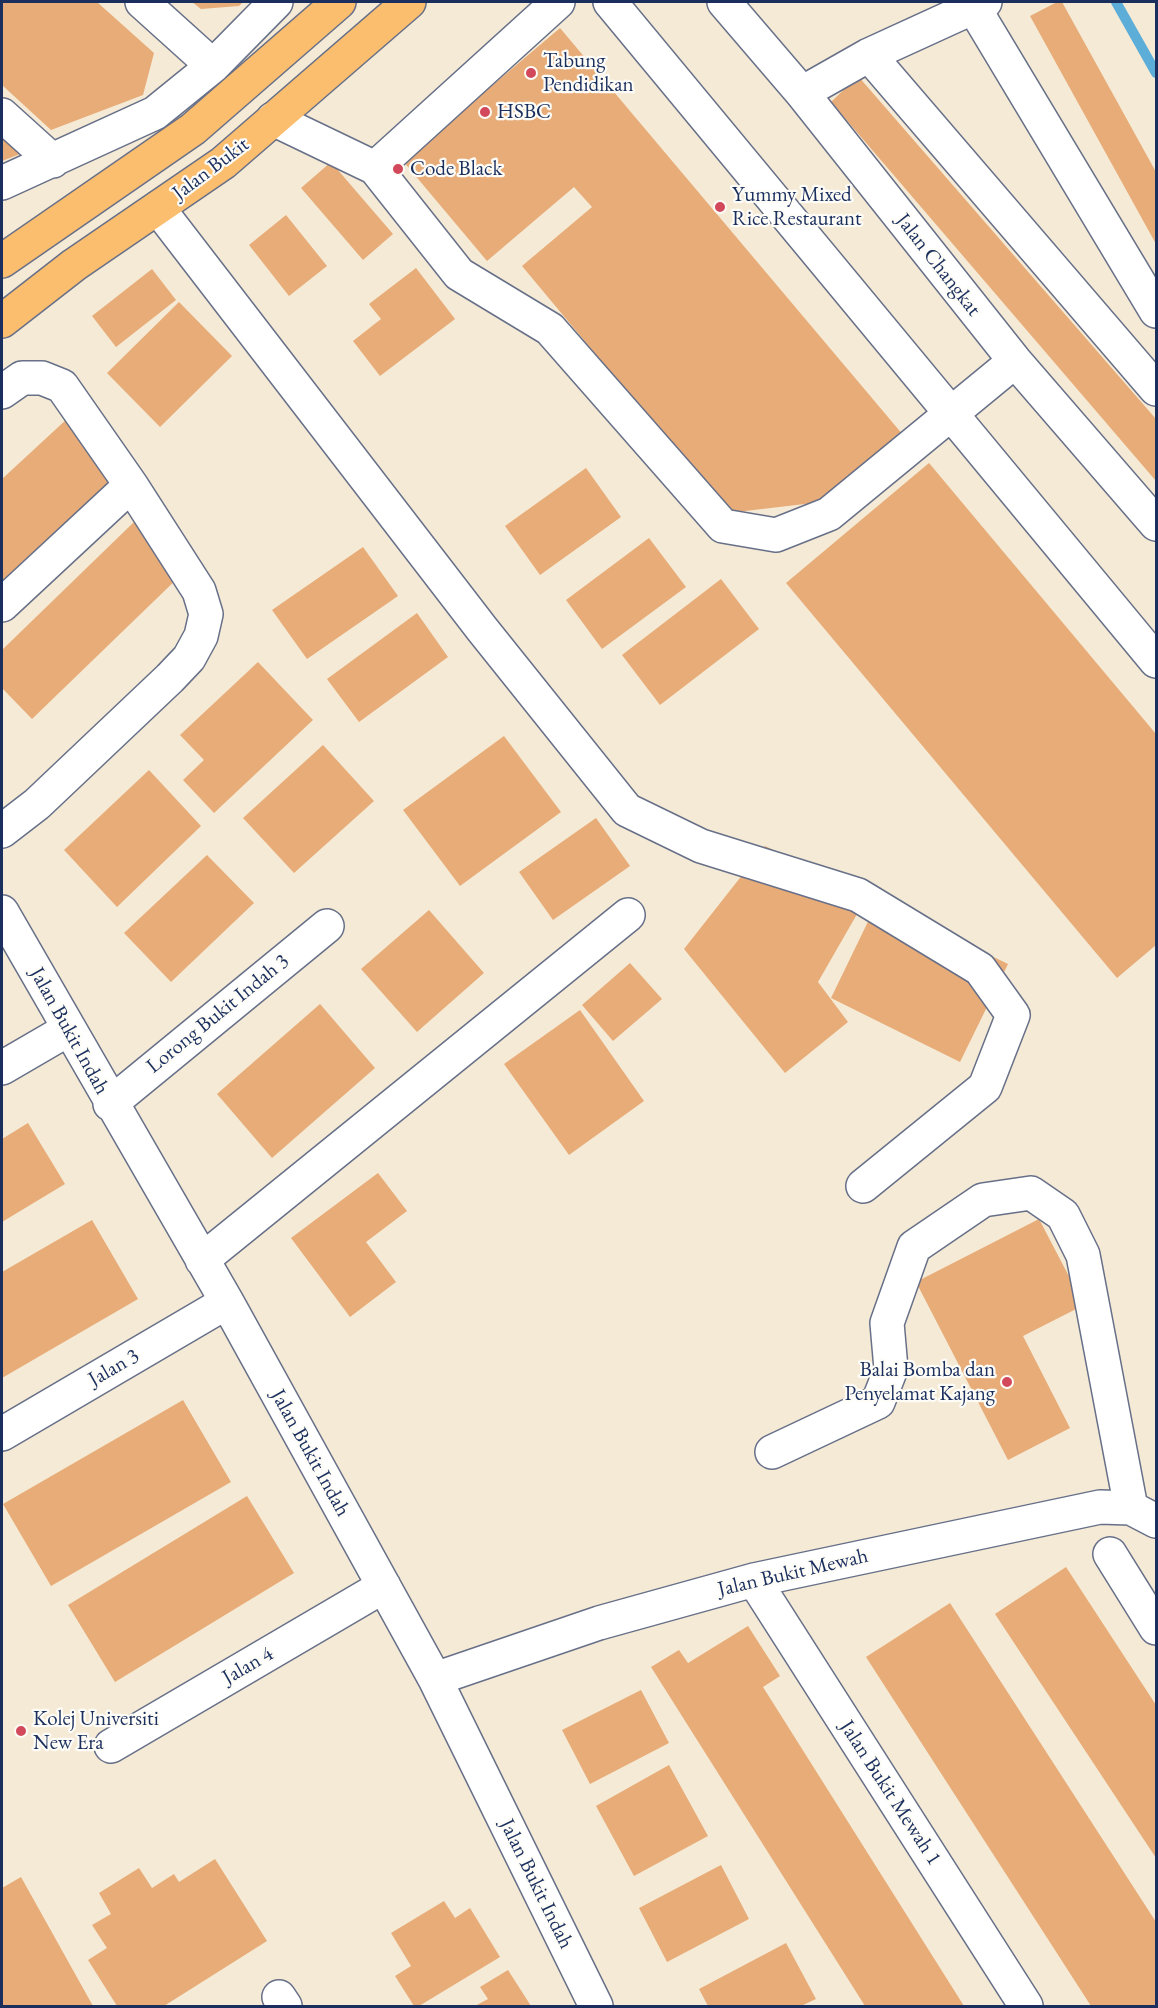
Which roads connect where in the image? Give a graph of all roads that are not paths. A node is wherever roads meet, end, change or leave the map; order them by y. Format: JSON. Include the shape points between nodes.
{"nodes":[{"id":1,"x":142,"y":2,"type":"edge"},
{"id":2,"x":276,"y":2,"type":"edge"},
{"id":3,"x":339,"y":2,"type":"edge"},
{"id":4,"x":409,"y":2,"type":"edge"},
{"id":5,"x":558,"y":2,"type":"edge"},
{"id":6,"x":610,"y":2,"type":"edge"},
{"id":7,"x":724,"y":2,"type":"edge"},
{"id":8,"x":979,"y":5,"type":"edge"},
{"id":9,"x":868,"y":55,"type":"junction"},
{"id":10,"x":213,"y":66,"type":"junction"},
{"id":11,"x":802,"y":93,"type":"junction"},
{"id":12,"x":2,"y":114,"type":"edge"},
{"id":13,"x":273,"y":119,"type":"junction"},
{"id":14,"x":53,"y":161,"type":"junction"},
{"id":15,"x":375,"y":168,"type":"junction"},
{"id":16,"x":2,"y":183,"type":"edge"},
{"id":17,"x":158,"y":208,"type":"junction"},
{"id":18,"x":2,"y":261,"type":"edge"},
{"id":19,"x":1156,"y":311,"type":"edge"},
{"id":20,"x":2,"y":321,"type":"edge"},
{"id":21,"x":1015,"y":361,"type":"junction"},
{"id":22,"x":1156,"y":389,"type":"edge"},
{"id":23,"x":2,"y":392,"type":"edge"},
{"id":24,"x":951,"y":416,"type":"junction"},
{"id":25,"x":132,"y":485,"type":"junction"},
{"id":26,"x":1156,"y":524,"type":"edge"},
{"id":27,"x":2,"y":605,"type":"edge"},
{"id":28,"x":1156,"y":661,"type":"edge"},
{"id":29,"x":2,"y":831,"type":"edge"},
{"id":30,"x":2,"y":912,"type":"edge"},
{"id":31,"x":628,"y":915,"type":"dead end"},
{"id":32,"x":327,"y":926,"type":"dead end"},
{"id":33,"x":69,"y":1029,"type":"junction"},
{"id":34,"x":2,"y":1068,"type":"edge"},
{"id":35,"x":110,"y":1104,"type":"junction"},
{"id":36,"x":863,"y":1186,"type":"dead end"},
{"id":37,"x":202,"y":1260,"type":"junction"},
{"id":38,"x":227,"y":1302,"type":"junction"},
{"id":39,"x":2,"y":1434,"type":"edge"},
{"id":40,"x":772,"y":1452,"type":"dead end"},
{"id":41,"x":1144,"y":1514,"type":"edge"},
{"id":42,"x":1110,"y":1554,"type":"dead end"},
{"id":43,"x":754,"y":1580,"type":"junction"},
{"id":44,"x":384,"y":1586,"type":"junction"},
{"id":45,"x":1156,"y":1628,"type":"edge"},
{"id":46,"x":435,"y":1679,"type":"junction"},
{"id":47,"x":111,"y":1746,"type":"dead end"},
{"id":48,"x":596,"y":2007,"type":"edge"},
{"id":49,"x":1026,"y":2007,"type":"edge"}],
"edges":[{"from":1,"to":10,"type":"street"},
{"from":2,"to":10,"type":"street"},
{"from":3,"to":18,"type":"main road","name":"Jalan Bukit","via":[[192,129]]},
{"from":4,"to":13,"type":"main road","name":"Jalan Bukit"},
{"from":5,"to":15,"type":"street"},
{"from":6,"to":24,"type":"street"},
{"from":7,"to":11,"type":"street","name":"Jalan Changkat"},
{"from":8,"to":9,"type":"street"},
{"from":8,"to":19,"type":"street"},
{"from":9,"to":11,"type":"street"},
{"from":9,"to":22,"type":"street"},
{"from":10,"to":14,"type":"street","via":[[155,113]]},
{"from":11,"to":21,"type":"street","name":"Jalan Changkat"},
{"from":12,"to":14,"type":"street"},
{"from":13,"to":15,"type":"street"},
{"from":13,"to":17,"type":"main road","name":"Jalan Bukit","via":[[223,163]]},
{"from":14,"to":16,"type":"street"},
{"from":15,"to":24,"type":"street","via":[[459,274],[550,329],[723,526],[776,535],[829,514]]},
{"from":17,"to":20,"type":"main road","name":"Jalan Bukit","via":[[74,265]]},
{"from":17,"to":36,"type":"street","via":[[482,629],[627,810],[701,846],[858,895],[980,969],[1007,1006],[1013,1015],[985,1087]]},
{"from":21,"to":24,"type":"street"},
{"from":21,"to":26,"type":"street","name":"Jalan Changkat"},
{"from":23,"to":25,"type":"street","via":[[22,378],[42,378],[62,386]]},
{"from":24,"to":28,"type":"street"},
{"from":25,"to":27,"type":"street"},
{"from":25,"to":29,"type":"street","via":[[199,591],[206,614],[201,636],[170,678],[37,804]]},
{"from":30,"to":33,"type":"street","name":"Jalan Bukit Indah"},
{"from":31,"to":37,"type":"street"},
{"from":32,"to":35,"type":"street","name":"Lorong Bukit Indah 3"},
{"from":33,"to":34,"type":"street"},
{"from":33,"to":35,"type":"street","name":"Jalan Bukit Indah"},
{"from":35,"to":37,"type":"street","name":"Jalan Bukit Indah"},
{"from":37,"to":38,"type":"street","name":"Jalan Bukit Indah"},
{"from":38,"to":39,"type":"street","name":"Jalan 3"},
{"from":38,"to":44,"type":"street","name":"Jalan Bukit Indah"},
{"from":40,"to":41,"type":"street","via":[[878,1402],[891,1369],[887,1323],[914,1247],[983,1200],[1031,1193],[1063,1215],[1083,1255]]},
{"from":41,"to":43,"type":"street","name":"Jalan Bukit Mewah","via":[[1100,1507]]},
{"from":42,"to":45,"type":"street"},
{"from":43,"to":46,"type":"street","name":"Jalan Bukit Mewah","via":[[599,1623]]},
{"from":43,"to":49,"type":"street","name":"Jalan Bukit Mewah 1"},
{"from":44,"to":46,"type":"street","name":"Jalan Bukit Indah"},
{"from":44,"to":47,"type":"street","name":"Jalan 4"},
{"from":46,"to":48,"type":"street","name":"Jalan Bukit Indah"}]}
